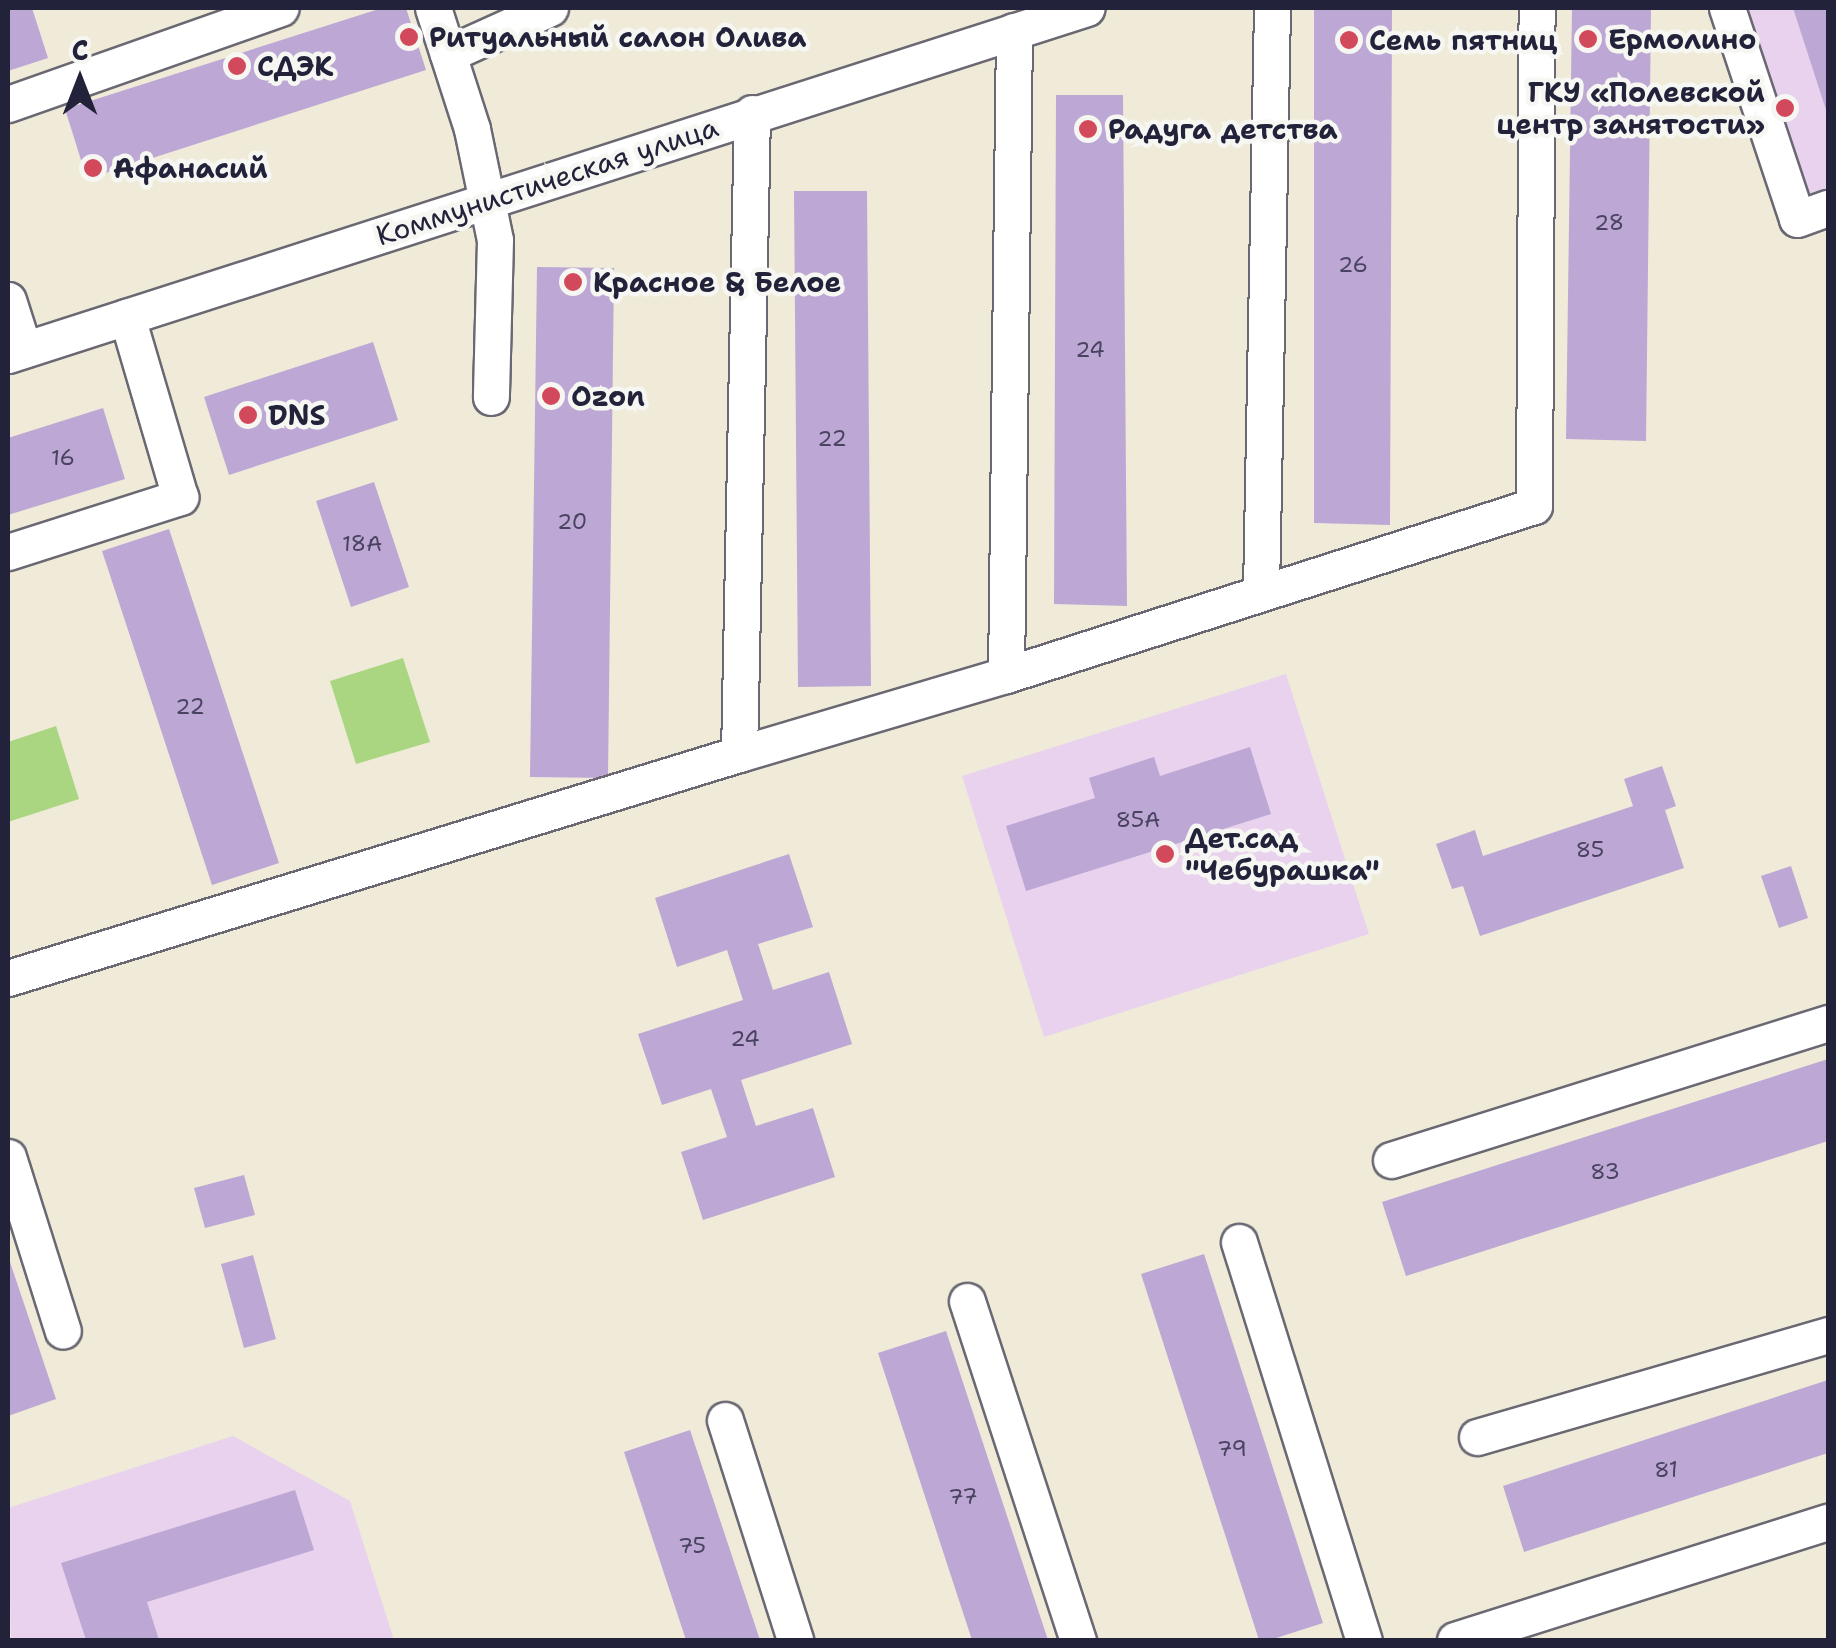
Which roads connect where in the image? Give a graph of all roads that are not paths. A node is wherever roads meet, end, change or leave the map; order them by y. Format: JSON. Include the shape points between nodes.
{"nodes":[{"id":1,"x":281,"y":8,"type":"edge"},
{"id":2,"x":433,"y":8,"type":"edge"},
{"id":3,"x":550,"y":8,"type":"edge"},
{"id":4,"x":1087,"y":8,"type":"edge"},
{"id":5,"x":1272,"y":8,"type":"edge"},
{"id":6,"x":1537,"y":8,"type":"edge"},
{"id":7,"x":1726,"y":8,"type":"edge"},
{"id":8,"x":1014,"y":31,"type":"junction"},
{"id":9,"x":448,"y":54,"type":"junction"},
{"id":10,"x":8,"y":104,"type":"edge"},
{"id":11,"x":752,"y":113,"type":"junction"},
{"id":12,"x":488,"y":202,"type":"junction"},
{"id":13,"x":1828,"y":208,"type":"edge"},
{"id":14,"x":8,"y":300,"type":"edge"},
{"id":15,"x":126,"y":317,"type":"junction"},
{"id":16,"x":16,"y":353,"type":"edge"},
{"id":17,"x":491,"y":397,"type":"dead end"},
{"id":18,"x":8,"y":552,"type":"edge"},
{"id":19,"x":1260,"y":591,"type":"junction"},
{"id":20,"x":1006,"y":675,"type":"junction"},
{"id":21,"x":738,"y":754,"type":"junction"},
{"id":22,"x":8,"y":978,"type":"edge"},
{"id":23,"x":1828,"y":1023,"type":"edge"},
{"id":24,"x":8,"y":1157,"type":"edge"},
{"id":25,"x":1392,"y":1160,"type":"dead end"},
{"id":26,"x":1239,"y":1242,"type":"dead end"},
{"id":27,"x":967,"y":1302,"type":"dead end"},
{"id":28,"x":63,"y":1331,"type":"dead end"},
{"id":29,"x":1828,"y":1335,"type":"edge"},
{"id":30,"x":725,"y":1420,"type":"dead end"},
{"id":31,"x":1478,"y":1437,"type":"dead end"},
{"id":32,"x":1828,"y":1522,"type":"edge"},
{"id":33,"x":794,"y":1640,"type":"edge"},
{"id":34,"x":1078,"y":1640,"type":"edge"},
{"id":35,"x":1364,"y":1640,"type":"edge"},
{"id":36,"x":1455,"y":1640,"type":"edge"}],
"edges":[{"from":1,"to":10,"type":"street"},
{"from":2,"to":9,"type":"street"},
{"from":3,"to":9,"type":"street"},
{"from":4,"to":8,"type":"street","name":"Коммунистическая улица"},
{"from":5,"to":19,"type":"street"},
{"from":6,"to":19,"type":"street","via":[[1534,506]]},
{"from":7,"to":13,"type":"street","via":[[1797,218]]},
{"from":8,"to":11,"type":"street","name":"Коммунистическая улица"},
{"from":8,"to":20,"type":"street"},
{"from":9,"to":12,"type":"street"},
{"from":11,"to":12,"type":"street","name":"Коммунистическая улица"},
{"from":11,"to":21,"type":"street"},
{"from":12,"to":15,"type":"street","name":"Коммунистическая улица"},
{"from":12,"to":17,"type":"street","via":[[495,240]]},
{"from":14,"to":16,"type":"street"},
{"from":15,"to":16,"type":"street","name":"Коммунистическая улица"},
{"from":15,"to":18,"type":"street","via":[[180,497]]},
{"from":19,"to":20,"type":"street"},
{"from":20,"to":21,"type":"street"},
{"from":21,"to":22,"type":"street"},
{"from":23,"to":25,"type":"street"},
{"from":24,"to":28,"type":"street"},
{"from":26,"to":35,"type":"street"},
{"from":27,"to":34,"type":"street"},
{"from":29,"to":31,"type":"street"},
{"from":30,"to":33,"type":"street"},
{"from":32,"to":36,"type":"street"}]}
